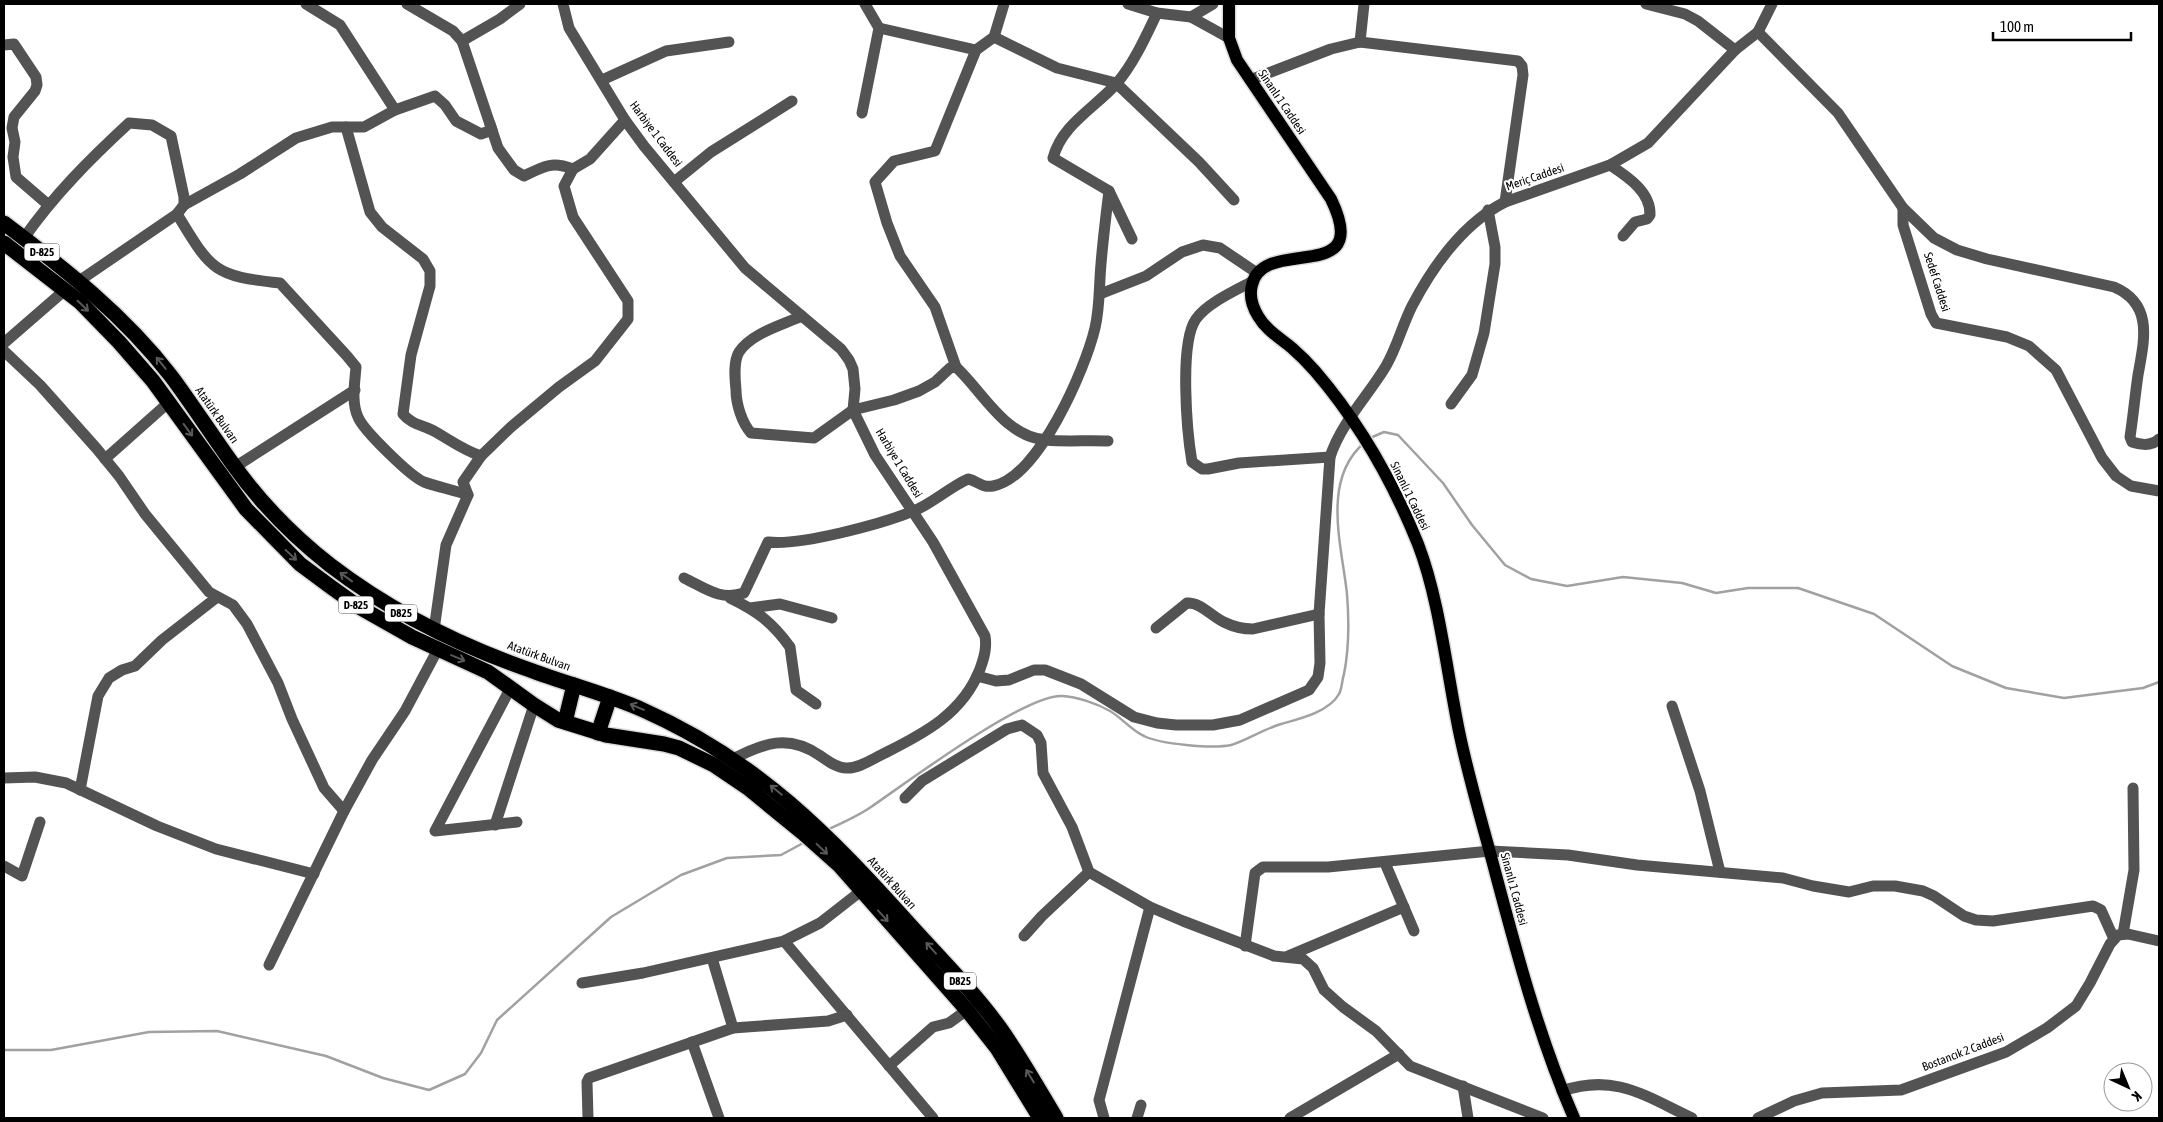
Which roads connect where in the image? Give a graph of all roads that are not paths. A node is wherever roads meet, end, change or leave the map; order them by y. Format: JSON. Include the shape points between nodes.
{"nodes":[{"id":1,"x":306,"y":4,"type":"edge"},
{"id":2,"x":407,"y":4,"type":"edge"},
{"id":3,"x":520,"y":4,"type":"edge"},
{"id":4,"x":563,"y":4,"type":"edge"},
{"id":5,"x":865,"y":4,"type":"edge"},
{"id":6,"x":1004,"y":4,"type":"edge"},
{"id":7,"x":1128,"y":4,"type":"edge"},
{"id":8,"x":1212,"y":4,"type":"edge"},
{"id":9,"x":1229,"y":4,"type":"edge"},
{"id":10,"x":1364,"y":4,"type":"edge"},
{"id":11,"x":1646,"y":4,"type":"edge"},
{"id":12,"x":1772,"y":4,"type":"edge"},
{"id":13,"x":1157,"y":13,"type":"junction"},
{"id":14,"x":1191,"y":17,"type":"junction"},
{"id":15,"x":879,"y":28,"type":"junction"},
{"id":16,"x":1758,"y":32,"type":"junction"},
{"id":17,"x":994,"y":38,"type":"junction"},
{"id":18,"x":1229,"y":38,"type":"junction"},
{"id":19,"x":462,"y":41,"type":"junction"},
{"id":20,"x":729,"y":42,"type":"dead end"},
{"id":21,"x":1360,"y":42,"type":"junction"},
{"id":22,"x":4,"y":45,"type":"edge"},
{"id":23,"x":976,"y":50,"type":"junction"},
{"id":24,"x":1735,"y":50,"type":"junction"},
{"id":25,"x":602,"y":80,"type":"junction"},
{"id":26,"x":1250,"y":80,"type":"junction"},
{"id":27,"x":1116,"y":83,"type":"junction"},
{"id":28,"x":792,"y":101,"type":"dead end"},
{"id":29,"x":394,"y":110,"type":"junction"},
{"id":30,"x":862,"y":113,"type":"dead end"},
{"id":31,"x":625,"y":120,"type":"junction"},
{"id":32,"x":490,"y":124,"type":"junction"},
{"id":33,"x":346,"y":127,"type":"junction"},
{"id":34,"x":1610,"y":165,"type":"junction"},
{"id":35,"x":574,"y":169,"type":"junction"},
{"id":36,"x":674,"y":182,"type":"junction"},
{"id":37,"x":1109,"y":191,"type":"junction"},
{"id":38,"x":1234,"y":200,"type":"dead end"},
{"id":39,"x":1505,"y":202,"type":"junction"},
{"id":40,"x":49,"y":203,"type":"junction"},
{"id":41,"x":1903,"y":208,"type":"junction"},
{"id":42,"x":180,"y":209,"type":"junction"},
{"id":43,"x":1488,"y":210,"type":"junction"},
{"id":44,"x":4,"y":223,"type":"edge"},
{"id":45,"x":1623,"y":236,"type":"dead end"},
{"id":46,"x":24,"y":238,"type":"junction"},
{"id":47,"x":1132,"y":239,"type":"dead end"},
{"id":48,"x":4,"y":243,"type":"edge"},
{"id":49,"x":1255,"y":277,"type":"junction"},
{"id":50,"x":79,"y":281,"type":"junction"},
{"id":51,"x":65,"y":290,"type":"junction"},
{"id":52,"x":1100,"y":294,"type":"junction"},
{"id":53,"x":802,"y":316,"type":"junction"},
{"id":54,"x":4,"y":343,"type":"edge"},
{"id":55,"x":4,"y":351,"type":"edge"},
{"id":56,"x":956,"y":367,"type":"junction"},
{"id":57,"x":355,"y":390,"type":"junction"},
{"id":58,"x":168,"y":403,"type":"junction"},
{"id":59,"x":1451,"y":404,"type":"dead end"},
{"id":60,"x":853,"y":410,"type":"junction"},
{"id":61,"x":1353,"y":424,"type":"junction"},
{"id":62,"x":2159,"y":439,"type":"edge"},
{"id":63,"x":1045,"y":440,"type":"junction"},
{"id":64,"x":1108,"y":441,"type":"dead end"},
{"id":65,"x":481,"y":456,"type":"junction"},
{"id":66,"x":1330,"y":457,"type":"junction"},
{"id":67,"x":106,"y":459,"type":"junction"},
{"id":68,"x":235,"y":467,"type":"junction"},
{"id":69,"x":2159,"y":491,"type":"edge"},
{"id":70,"x":468,"y":495,"type":"junction"},
{"id":71,"x":913,"y":512,"type":"junction"},
{"id":72,"x":684,"y":578,"type":"dead end"},
{"id":73,"x":216,"y":598,"type":"junction"},
{"id":74,"x":730,"y":598,"type":"junction"},
{"id":75,"x":750,"y":608,"type":"junction"},
{"id":76,"x":1319,"y":614,"type":"junction"},
{"id":77,"x":832,"y":618,"type":"dead end"},
{"id":78,"x":1156,"y":628,"type":"dead end"},
{"id":79,"x":434,"y":630,"type":"junction"},
{"id":80,"x":438,"y":649,"type":"junction"},
{"id":81,"x":977,"y":676,"type":"junction"},
{"id":82,"x":574,"y":685,"type":"junction"},
{"id":83,"x":511,"y":687,"type":"junction"},
{"id":84,"x":610,"y":697,"type":"junction"},
{"id":85,"x":816,"y":704,"type":"dead end"},
{"id":86,"x":534,"y":705,"type":"junction"},
{"id":87,"x":1672,"y":706,"type":"dead end"},
{"id":88,"x":565,"y":722,"type":"junction"},
{"id":89,"x":598,"y":734,"type":"junction"},
{"id":90,"x":733,"y":759,"type":"junction"},
{"id":91,"x":4,"y":778,"type":"edge"},
{"id":92,"x":2133,"y":788,"type":"dead end"},
{"id":93,"x":80,"y":790,"type":"junction"},
{"id":94,"x":905,"y":798,"type":"dead end"},
{"id":95,"x":344,"y":812,"type":"junction"},
{"id":96,"x":40,"y":822,"type":"dead end"},
{"id":97,"x":517,"y":822,"type":"dead end"},
{"id":98,"x":495,"y":825,"type":"junction"},
{"id":99,"x":808,"y":828,"type":"junction"},
{"id":100,"x":1490,"y":851,"type":"junction"},
{"id":101,"x":844,"y":861,"type":"junction"},
{"id":102,"x":1385,"y":863,"type":"junction"},
{"id":103,"x":4,"y":866,"type":"edge"},
{"id":104,"x":1089,"y":872,"type":"junction"},
{"id":105,"x":1720,"y":872,"type":"junction"},
{"id":106,"x":314,"y":874,"type":"junction"},
{"id":107,"x":861,"y":891,"type":"junction"},
{"id":108,"x":1404,"y":907,"type":"junction"},
{"id":109,"x":1150,"y":908,"type":"junction"},
{"id":110,"x":1414,"y":931,"type":"dead end"},
{"id":111,"x":1024,"y":936,"type":"dead end"},
{"id":112,"x":2118,"y":936,"type":"junction"},
{"id":113,"x":784,"y":941,"type":"junction"},
{"id":114,"x":2159,"y":941,"type":"edge"},
{"id":115,"x":1244,"y":946,"type":"junction"},
{"id":116,"x":1285,"y":957,"type":"junction"},
{"id":117,"x":712,"y":958,"type":"junction"},
{"id":118,"x":269,"y":965,"type":"dead end"},
{"id":119,"x":582,"y":983,"type":"dead end"},
{"id":120,"x":968,"y":1010,"type":"junction"},
{"id":121,"x":847,"y":1015,"type":"junction"},
{"id":122,"x":733,"y":1028,"type":"junction"},
{"id":123,"x":692,"y":1042,"type":"junction"},
{"id":124,"x":1399,"y":1054,"type":"junction"},
{"id":125,"x":889,"y":1066,"type":"junction"},
{"id":126,"x":1463,"y":1086,"type":"junction"},
{"id":127,"x":1562,"y":1091,"type":"junction"},
{"id":128,"x":1141,"y":1105,"type":"dead end"},
{"id":129,"x":588,"y":1118,"type":"edge"},
{"id":130,"x":719,"y":1118,"type":"edge"},
{"id":131,"x":933,"y":1118,"type":"edge"},
{"id":132,"x":1040,"y":1118,"type":"edge"},
{"id":133,"x":1056,"y":1118,"type":"edge"},
{"id":134,"x":1104,"y":1118,"type":"edge"},
{"id":135,"x":1137,"y":1118,"type":"edge"},
{"id":136,"x":1290,"y":1118,"type":"edge"},
{"id":137,"x":1468,"y":1118,"type":"edge"},
{"id":138,"x":1543,"y":1118,"type":"edge"},
{"id":139,"x":1574,"y":1118,"type":"edge"},
{"id":140,"x":1692,"y":1118,"type":"edge"},
{"id":141,"x":1758,"y":1118,"type":"edge"}],
"edges":[{"from":1,"to":29,"type":"street","via":[[340,25]]},
{"from":2,"to":19,"type":"street","via":[[453,31]]},
{"from":3,"to":19,"type":"street"},
{"from":4,"to":25,"type":"street","name":"Harbiye 1 Caddesi","via":[[569,28]]},
{"from":5,"to":15,"type":"street"},
{"from":6,"to":17,"type":"street"},
{"from":7,"to":13,"type":"street"},
{"from":8,"to":14,"type":"street"},
{"from":9,"to":18,"type":"main road","name":"Sinanlı 1 Caddesi"},
{"from":10,"to":21,"type":"street"},
{"from":11,"to":24,"type":"street","via":[[1685,14]]},
{"from":12,"to":16,"type":"street","name":"Meriç Caddesi"},
{"from":13,"to":14,"type":"street"},
{"from":13,"to":27,"type":"street"},
{"from":14,"to":18,"type":"street"},
{"from":15,"to":23,"type":"street"},
{"from":15,"to":30,"type":"street"},
{"from":16,"to":24,"type":"street","name":"Meriç Caddesi"},
{"from":16,"to":41,"type":"street","name":"Sedef Caddesi","via":[[1838,113]]},
{"from":17,"to":23,"type":"street"},
{"from":17,"to":27,"type":"street","via":[[1057,68]]},
{"from":18,"to":26,"type":"main road","name":"Sinanlı 1 Caddesi","via":[[1237,60]]},
{"from":19,"to":32,"type":"street"},
{"from":20,"to":25,"type":"street","via":[[666,51]]},
{"from":21,"to":26,"type":"street","via":[[1331,49]]},
{"from":21,"to":39,"type":"street","via":[[1518,61],[1523,75]]},
{"from":22,"to":40,"type":"street","via":[[14,44],[36,77],[37,85],[14,117],[16,177]]},
{"from":23,"to":56,"type":"street","via":[[935,151],[894,161],[875,182],[900,256],[935,307]]},
{"from":24,"to":34,"type":"street","name":"Meriç Caddesi","via":[[1648,143]]},
{"from":25,"to":31,"type":"street","name":"Harbiye 1 Caddesi"},
{"from":26,"to":49,"type":"main road","name":"Sinanlı 1 Caddesi","via":[[1331,199],[1340,230],[1334,247],[1322,256],[1270,263]]},
{"from":27,"to":37,"type":"street","via":[[1084,112],[1056,145],[1053,158]]},
{"from":27,"to":38,"type":"street"},
{"from":28,"to":36,"type":"street","via":[[711,152]]},
{"from":29,"to":32,"type":"street","via":[[435,96],[456,121],[482,134],[492,130]]},
{"from":29,"to":33,"type":"street","via":[[364,127]]},
{"from":31,"to":35,"type":"street","via":[[590,160]]},
{"from":31,"to":36,"type":"street","name":"Harbiye 1 Caddesi"},
{"from":32,"to":35,"type":"street","via":[[498,148],[514,170],[524,176],[556,163]]},
{"from":33,"to":42,"type":"street","via":[[332,127],[296,138]]},
{"from":33,"to":65,"type":"street","via":[[370,212],[382,227],[423,259],[430,271],[430,286],[411,355],[403,414],[409,421]]},
{"from":34,"to":39,"type":"street","name":"Meriç Caddesi"},
{"from":34,"to":45,"type":"street","via":[[1644,194],[1650,210],[1647,219],[1635,222]]},
{"from":35,"to":65,"type":"street","via":[[564,186],[573,217],[628,301],[628,319],[595,360],[559,387]]},
{"from":36,"to":53,"type":"street","name":"Harbiye 1 Caddesi","via":[[745,268]]},
{"from":37,"to":47,"type":"street"},
{"from":37,"to":52,"type":"street"},
{"from":39,"to":43,"type":"street","name":"Meriç Caddesi"},
{"from":40,"to":42,"type":"street","via":[[96,154],[129,124],[138,122],[152,125],[171,136],[184,197]]},
{"from":40,"to":46,"type":"street"},
{"from":41,"to":62,"type":"street","via":[[1929,233],[1957,250],[2127,292],[2138,308],[2145,328],[2130,437],[2132,442],[2141,444],[2153,444]]},
{"from":41,"to":69,"type":"street","name":"Sedef Caddesi","via":[[1903,225],[1936,323],[2007,337],[2029,346],[2056,370],[2102,458],[2116,476],[2130,486]]},
{"from":42,"to":50,"type":"street"},
{"from":42,"to":57,"type":"street","via":[[202,254],[220,272],[249,280],[280,283],[356,367]]},
{"from":43,"to":59,"type":"street","via":[[1495,264],[1484,334],[1472,375]]},
{"from":43,"to":61,"type":"street","name":"Meriç Caddesi","via":[[1457,241],[1428,281]]},
{"from":44,"to":46,"type":"highway","name":"Atatürk Bulvarı","number":"D-825"},
{"from":46,"to":50,"type":"highway","name":"Atatürk Bulvarı","number":"D-825"},
{"from":48,"to":51,"type":"highway","name":"Atatürk Bulvarı","number":"D-825"},
{"from":49,"to":52,"type":"street","via":[[1220,248],[1202,245],[1182,252],[1146,276]]},
{"from":49,"to":61,"type":"main road","name":"Sinanlı 1 Caddesi","via":[[1251,299],[1259,319],[1304,359]]},
{"from":49,"to":66,"type":"street","via":[[1221,298],[1196,319],[1189,337],[1186,414],[1192,462],[1208,469],[1239,463]]},
{"from":50,"to":51,"type":"highway"},
{"from":68,"to":50,"type":"highway","name":"Atatürk Bulvarı","number":"D825","one_way":true,"via":[[156,357]]},
{"from":51,"to":54,"type":"street"},
{"from":51,"to":58,"type":"highway","name":"Atatürk Bulvarı","number":"D-825","one_way":true,"via":[[119,342]]},
{"from":52,"to":63,"type":"street","via":[[1089,351]]},
{"from":53,"to":60,"type":"street","name":"Harbiye 1 Caddesi","via":[[849,360],[854,379]]},
{"from":53,"to":60,"type":"street","via":[[752,338],[739,353],[735,370],[736,396],[745,427],[757,435],[814,438]]},
{"from":55,"to":67,"type":"street","via":[[40,385]]},
{"from":56,"to":60,"type":"street","via":[[919,390]]},
{"from":56,"to":63,"type":"street","via":[[1004,420],[1033,437]]},
{"from":57,"to":68,"type":"street"},
{"from":57,"to":70,"type":"street","via":[[358,417],[369,433],[400,463],[422,481]]},
{"from":58,"to":67,"type":"street"},
{"from":58,"to":80,"type":"highway","name":"Atatürk Bulvarı","number":"D-825","one_way":true,"via":[[246,509],[300,564],[359,607]]},
{"from":60,"to":71,"type":"street","name":"Harbiye 1 Caddesi","via":[[875,455]]},
{"from":61,"to":66,"type":"street","name":"Meriç Caddesi","via":[[1340,434]]},
{"from":61,"to":100,"type":"main road","name":"Sinanlı 1 Caddesi","via":[[1379,464],[1407,519],[1429,575],[1460,735]]},
{"from":63,"to":64,"type":"street"},
{"from":63,"to":71,"type":"street","via":[[1013,478],[991,486],[981,486],[968,479]]},
{"from":65,"to":70,"type":"street","via":[[462,482]]},
{"from":66,"to":76,"type":"street","name":"Meriç Caddesi"},
{"from":67,"to":73,"type":"street","via":[[169,545]]},
{"from":79,"to":68,"type":"highway","name":"Atatürk Bulvarı","number":"D825","one_way":true,"via":[[400,612],[326,562],[289,529]]},
{"from":70,"to":79,"type":"street","via":[[446,545]]},
{"from":71,"to":74,"type":"street","via":[[812,539],[779,544],[768,542],[744,593]]},
{"from":71,"to":81,"type":"street","name":"Harbiye 1 Caddesi","via":[[985,636],[985,652]]},
{"from":72,"to":74,"type":"street"},
{"from":73,"to":93,"type":"street","via":[[162,640],[135,666],[109,678],[98,696]]},
{"from":73,"to":95,"type":"street","via":[[234,605],[247,624],[278,683],[324,788]]},
{"from":74,"to":75,"type":"street"},
{"from":75,"to":77,"type":"street","via":[[780,604]]},
{"from":75,"to":85,"type":"street","via":[[762,615],[790,647],[796,690]]},
{"from":76,"to":78,"type":"street","via":[[1253,629],[1242,628],[1225,623],[1191,602]]},
{"from":76,"to":81,"type":"street","name":"Meriç Caddesi","via":[[1320,663],[1313,686],[1240,720],[1213,725],[1157,723],[1134,717],[1081,684],[1045,670],[1034,670],[1009,680],[996,681]]},
{"from":79,"to":82,"type":"highway","name":"Atatürk Bulvarı","number":"D825","via":[[526,669]]},
{"from":80,"to":83,"type":"highway","name":"Atatürk Bulvarı","number":"D-825","one_way":true,"via":[[488,672]]},
{"from":80,"to":95,"type":"street"},
{"from":81,"to":90,"type":"street","name":"Harbiye 1 Caddesi","via":[[965,698],[949,716],[894,749],[854,767],[837,766],[809,748],[790,742],[764,745]]},
{"from":82,"to":84,"type":"highway","name":"Atatürk Bulvarı","number":"D825"},
{"from":82,"to":88,"type":"highway"},
{"from":83,"to":86,"type":"highway","name":"Atatürk Bulvarı","number":"D-825"},
{"from":83,"to":98,"type":"street","via":[[435,831]]},
{"from":84,"to":89,"type":"highway"},
{"from":90,"to":84,"type":"highway","name":"Atatürk Bulvarı","number":"D825","one_way":true,"via":[[648,712]]},
{"from":86,"to":88,"type":"highway","name":"Atatürk Bulvarı","number":"D-825"},
{"from":86,"to":98,"type":"street"},
{"from":87,"to":105,"type":"street","via":[[1700,791]]},
{"from":88,"to":89,"type":"highway","name":"Atatürk Bulvarı","number":"D-825"},
{"from":89,"to":99,"type":"highway","name":"Atatürk Bulvarı","number":"D-825","via":[[664,744],[694,756]]},
{"from":99,"to":90,"type":"highway","name":"Atatürk Bulvarı","number":"D825","one_way":true,"via":[[773,788]]},
{"from":91,"to":93,"type":"street","via":[[35,777],[66,783]]},
{"from":92,"to":112,"type":"street","name":"Bostancık 2 Caddesi","via":[[2134,870]]},
{"from":93,"to":106,"type":"street","via":[[157,826],[216,848]]},
{"from":94,"to":104,"type":"street","via":[[922,781],[1006,730],[1022,725],[1037,735],[1041,743],[1043,773],[1072,826]]},
{"from":95,"to":106,"type":"street"},
{"from":96,"to":103,"type":"street","via":[[22,876]]},
{"from":97,"to":98,"type":"street"},
{"from":99,"to":101,"type":"highway","name":"Atatürk Bulvarı","number":"D825"},
{"from":100,"to":102,"type":"street"},
{"from":100,"to":105,"type":"street","via":[[1568,855]]},
{"from":100,"to":127,"type":"main road","name":"Sinanlı 1 Caddesi","via":[[1529,994]]},
{"from":101,"to":107,"type":"highway","name":"Atatürk Bulvarı","number":"D825"},
{"from":133,"to":101,"type":"highway","name":"Atatürk Bulvarı","number":"D825","one_way":true,"via":[[998,1025]]},
{"from":102,"to":108,"type":"street"},
{"from":102,"to":115,"type":"street","via":[[1260,869],[1255,873]]},
{"from":104,"to":109,"type":"street"},
{"from":104,"to":111,"type":"street"},
{"from":105,"to":112,"type":"street","via":[[1784,878],[1849,892],[1873,886],[1923,891],[1976,920],[2093,906],[2101,910]]},
{"from":106,"to":118,"type":"street"},
{"from":107,"to":113,"type":"street","via":[[820,923]]},
{"from":107,"to":120,"type":"highway","name":"Atatürk Bulvarı","number":"D825","one_way":true},
{"from":108,"to":110,"type":"street"},
{"from":108,"to":116,"type":"street"},
{"from":109,"to":115,"type":"street"},
{"from":109,"to":134,"type":"street","via":[[1099,1100]]},
{"from":112,"to":114,"type":"street"},
{"from":112,"to":141,"type":"street","name":"Bostancık 2 Caddesi","via":[[2076,1006],[2006,1052],[1901,1090],[1822,1093],[1794,1101]]},
{"from":113,"to":117,"type":"street"},
{"from":113,"to":121,"type":"street"},
{"from":115,"to":116,"type":"street"},
{"from":116,"to":124,"type":"street","via":[[1303,960],[1313,968],[1324,990],[1376,1031]]},
{"from":117,"to":119,"type":"street"},
{"from":117,"to":122,"type":"street"},
{"from":120,"to":125,"type":"street","via":[[949,1023],[932,1027]]},
{"from":120,"to":132,"type":"highway","name":"Atatürk Bulvarı","number":"D825","via":[[997,1048]]},
{"from":121,"to":122,"type":"street","via":[[828,1021]]},
{"from":121,"to":125,"type":"street"},
{"from":122,"to":123,"type":"street"},
{"from":123,"to":129,"type":"street","via":[[590,1078],[587,1082]]},
{"from":123,"to":130,"type":"street"},
{"from":124,"to":126,"type":"street","via":[[1421,1073]]},
{"from":124,"to":136,"type":"street"},
{"from":125,"to":131,"type":"street"},
{"from":126,"to":137,"type":"street"},
{"from":126,"to":138,"type":"street"},
{"from":127,"to":139,"type":"main road","name":"Sinanlı 1 Caddesi"},
{"from":127,"to":140,"type":"street","via":[[1588,1084],[1610,1084],[1636,1092]]},
{"from":128,"to":135,"type":"street"}]}
